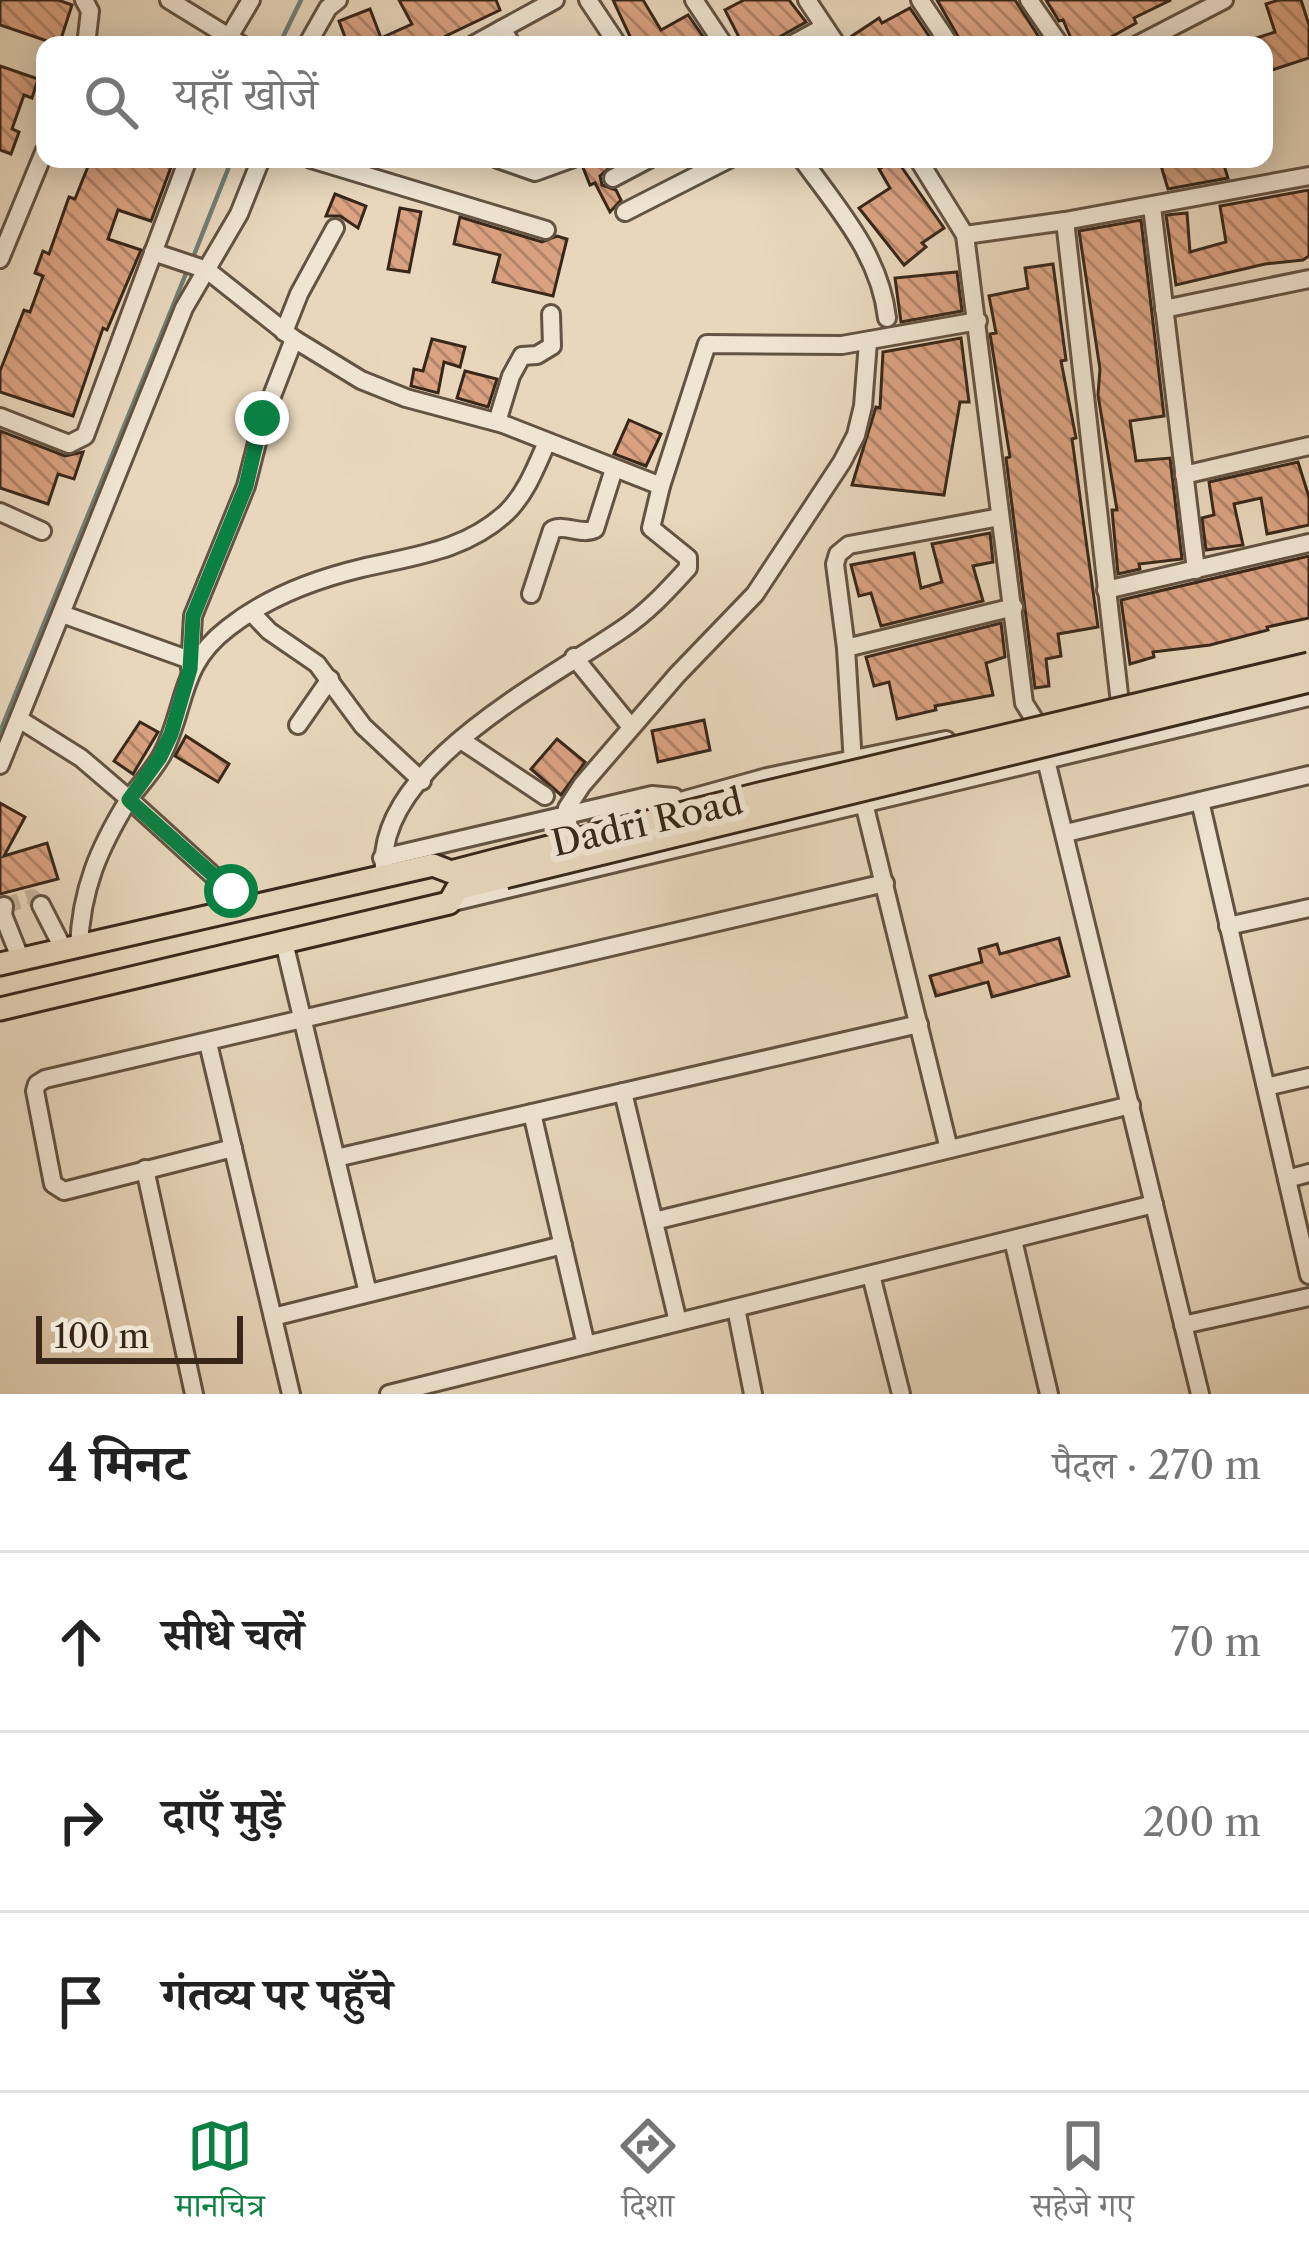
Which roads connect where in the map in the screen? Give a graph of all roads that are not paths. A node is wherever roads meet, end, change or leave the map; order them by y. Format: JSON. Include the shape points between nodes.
{"nodes":[{"id":1,"x":84,"y":0,"type":"edge"},
{"id":2,"x":170,"y":0,"type":"edge"},
{"id":3,"x":251,"y":0,"type":"edge"},
{"id":4,"x":338,"y":0,"type":"edge"},
{"id":5,"x":555,"y":0,"type":"edge"},
{"id":6,"x":588,"y":0,"type":"edge"},
{"id":7,"x":694,"y":0,"type":"edge"},
{"id":8,"x":807,"y":0,"type":"edge"},
{"id":9,"x":920,"y":0,"type":"edge"},
{"id":10,"x":1030,"y":0,"type":"edge"},
{"id":11,"x":1224,"y":0,"type":"edge"},
{"id":12,"x":824,"y":27,"type":"junction"},
{"id":13,"x":87,"y":36,"type":"edge"},
{"id":14,"x":228,"y":36,"type":"edge"},
{"id":15,"x":238,"y":36,"type":"edge"},
{"id":16,"x":312,"y":36,"type":"edge"},
{"id":17,"x":508,"y":36,"type":"edge"},
{"id":18,"x":612,"y":36,"type":"edge"},
{"id":19,"x":718,"y":36,"type":"edge"},
{"id":20,"x":808,"y":36,"type":"edge"},
{"id":21,"x":830,"y":36,"type":"edge"},
{"id":22,"x":944,"y":36,"type":"edge"},
{"id":23,"x":1054,"y":36,"type":"edge"},
{"id":24,"x":1154,"y":36,"type":"edge"},
{"id":25,"x":38,"y":168,"type":"edge"},
{"id":26,"x":185,"y":168,"type":"edge"},
{"id":27,"x":257,"y":168,"type":"edge"},
{"id":28,"x":341,"y":168,"type":"edge"},
{"id":29,"x":632,"y":168,"type":"edge"},
{"id":30,"x":711,"y":168,"type":"edge"},
{"id":31,"x":808,"y":168,"type":"edge"},
{"id":32,"x":924,"y":168,"type":"edge"},
{"id":33,"x":1309,"y":176,"type":"edge"},
{"id":34,"x":613,"y":178,"type":"dead end"},
{"id":35,"x":1152,"y":207,"type":"junction"},
{"id":36,"x":625,"y":212,"type":"dead end"},
{"id":37,"x":1065,"y":221,"type":"junction"},
{"id":38,"x":335,"y":228,"type":"dead end"},
{"id":39,"x":546,"y":230,"type":"dead end"},
{"id":40,"x":965,"y":235,"type":"junction"},
{"id":41,"x":153,"y":252,"type":"junction"},
{"id":42,"x":0,"y":259,"type":"edge"},
{"id":43,"x":201,"y":269,"type":"junction"},
{"id":44,"x":1308,"y":285,"type":"edge"},
{"id":45,"x":1164,"y":309,"type":"junction"},
{"id":46,"x":551,"y":314,"type":"dead end"},
{"id":47,"x":887,"y":318,"type":"dead end"},
{"id":48,"x":978,"y":321,"type":"junction"},
{"id":49,"x":289,"y":335,"type":"junction"},
{"id":50,"x":868,"y":343,"type":"junction"},
{"id":51,"x":0,"y":417,"type":"edge"},
{"id":52,"x":497,"y":422,"type":"junction"},
{"id":53,"x":548,"y":442,"type":"junction"},
{"id":54,"x":1309,"y":446,"type":"edge"},
{"id":55,"x":614,"y":469,"type":"junction"},
{"id":56,"x":1184,"y":475,"type":"junction"},
{"id":57,"x":661,"y":485,"type":"junction"},
{"id":58,"x":0,"y":512,"type":"edge"},
{"id":59,"x":1000,"y":517,"type":"junction"},
{"id":60,"x":42,"y":531,"type":"dead end"},
{"id":61,"x":1309,"y":543,"type":"edge"},
{"id":62,"x":1196,"y":570,"type":"junction"},
{"id":63,"x":1106,"y":590,"type":"junction"},
{"id":64,"x":531,"y":594,"type":"dead end"},
{"id":65,"x":1014,"y":607,"type":"junction"},
{"id":66,"x":252,"y":613,"type":"junction"},
{"id":67,"x":62,"y":614,"type":"junction"},
{"id":68,"x":846,"y":648,"type":"junction"},
{"id":69,"x":1309,"y":655,"type":"edge"},
{"id":70,"x":574,"y":658,"type":"junction"},
{"id":71,"x":190,"y":664,"type":"junction"},
{"id":72,"x":1309,"y":664,"type":"edge"},
{"id":73,"x":330,"y":679,"type":"junction"},
{"id":74,"x":1309,"y":681,"type":"edge"},
{"id":75,"x":1309,"y":697,"type":"edge"},
{"id":76,"x":1120,"y":704,"type":"junction"},
{"id":77,"x":19,"y":719,"type":"junction"},
{"id":78,"x":1036,"y":722,"type":"junction"},
{"id":79,"x":298,"y":725,"type":"dead end"},
{"id":80,"x":631,"y":727,"type":"junction"},
{"id":81,"x":461,"y":740,"type":"junction"},
{"id":82,"x":851,"y":758,"type":"junction"},
{"id":83,"x":1046,"y":760,"type":"junction"},
{"id":84,"x":0,"y":765,"type":"edge"},
{"id":85,"x":1309,"y":775,"type":"edge"},
{"id":86,"x":422,"y":781,"type":"junction"},
{"id":87,"x":728,"y":787,"type":"junction"},
{"id":88,"x":545,"y":796,"type":"dead end"},
{"id":89,"x":684,"y":798,"type":"junction"},
{"id":90,"x":129,"y":800,"type":"junction"},
{"id":91,"x":1199,"y":801,"type":"junction"},
{"id":92,"x":864,"y":803,"type":"junction"},
{"id":93,"x":566,"y":813,"type":"junction"},
{"id":94,"x":569,"y":832,"type":"junction"},
{"id":95,"x":1066,"y":832,"type":"junction"},
{"id":96,"x":743,"y":833,"type":"junction"},
{"id":97,"x":433,"y":866,"type":"junction"},
{"id":98,"x":383,"y":867,"type":"junction"},
{"id":99,"x":501,"y":869,"type":"junction"},
{"id":100,"x":885,"y":883,"type":"junction"},
{"id":101,"x":449,"y":903,"type":"junction"},
{"id":102,"x":41,"y":905,"type":"dead end"},
{"id":103,"x":4,"y":907,"type":"dead end"},
{"id":104,"x":1309,"y":908,"type":"edge"},
{"id":105,"x":250,"y":909,"type":"junction"},
{"id":106,"x":1228,"y":926,"type":"junction"},
{"id":107,"x":284,"y":942,"type":"junction"},
{"id":108,"x":76,"y":947,"type":"junction"},
{"id":109,"x":10,"y":962,"type":"edge"},
{"id":110,"x":98,"y":986,"type":"junction"},
{"id":111,"x":0,"y":1009,"type":"edge"},
{"id":112,"x":304,"y":1020,"type":"junction"},
{"id":113,"x":919,"y":1024,"type":"junction"},
{"id":114,"x":208,"y":1042,"type":"junction"},
{"id":115,"x":1309,"y":1077,"type":"edge"},
{"id":116,"x":1266,"y":1087,"type":"junction"},
{"id":117,"x":623,"y":1092,"type":"junction"},
{"id":118,"x":1131,"y":1105,"type":"junction"},
{"id":119,"x":532,"y":1113,"type":"junction"},
{"id":120,"x":233,"y":1148,"type":"junction"},
{"id":121,"x":949,"y":1149,"type":"junction"},
{"id":122,"x":336,"y":1158,"type":"junction"},
{"id":123,"x":145,"y":1169,"type":"junction"},
{"id":124,"x":1309,"y":1173,"type":"edge"},
{"id":125,"x":1287,"y":1178,"type":"junction"},
{"id":126,"x":1154,"y":1204,"type":"junction"},
{"id":127,"x":654,"y":1221,"type":"junction"},
{"id":128,"x":1013,"y":1240,"type":"junction"},
{"id":129,"x":563,"y":1246,"type":"junction"},
{"id":130,"x":871,"y":1275,"type":"junction"},
{"id":131,"x":1309,"y":1276,"type":"edge"},
{"id":132,"x":368,"y":1294,"type":"junction"},
{"id":133,"x":1309,"y":1297,"type":"edge"},
{"id":134,"x":736,"y":1308,"type":"junction"},
{"id":135,"x":273,"y":1317,"type":"junction"},
{"id":136,"x":678,"y":1322,"type":"junction"},
{"id":137,"x":1184,"y":1325,"type":"junction"},
{"id":138,"x":586,"y":1345,"type":"junction"},
{"id":139,"x":437,"y":1388,"type":"edge"},
{"id":140,"x":194,"y":1394,"type":"edge"},
{"id":141,"x":292,"y":1394,"type":"edge"},
{"id":142,"x":389,"y":1394,"type":"edge"},
{"id":143,"x":753,"y":1394,"type":"edge"},
{"id":144,"x":902,"y":1394,"type":"edge"},
{"id":145,"x":1049,"y":1394,"type":"edge"},
{"id":146,"x":1200,"y":1394,"type":"edge"}],
"edges":[{"from":1,"to":13,"type":"street"},
{"from":2,"to":14,"type":"street"},
{"from":3,"to":15,"type":"street"},
{"from":4,"to":16,"type":"street"},
{"from":5,"to":17,"type":"street"},
{"from":6,"to":18,"type":"street"},
{"from":7,"to":19,"type":"street"},
{"from":8,"to":12,"type":"street"},
{"from":9,"to":22,"type":"street"},
{"from":10,"to":23,"type":"street"},
{"from":11,"to":24,"type":"street"},
{"from":12,"to":20,"type":"street"},
{"from":12,"to":21,"type":"street"},
{"from":25,"to":42,"type":"street"},
{"from":26,"to":41,"type":"street"},
{"from":27,"to":43,"type":"street","via":[[239,214]]},
{"from":28,"to":39,"type":"street"},
{"from":29,"to":34,"type":"street"},
{"from":30,"to":36,"type":"street"},
{"from":31,"to":47,"type":"street","via":[[867,250]]},
{"from":32,"to":40,"type":"street"},
{"from":33,"to":35,"type":"street"},
{"from":35,"to":37,"type":"street"},
{"from":35,"to":45,"type":"street"},
{"from":37,"to":40,"type":"street"},
{"from":37,"to":63,"type":"street"},
{"from":38,"to":49,"type":"street","via":[[299,294]]},
{"from":40,"to":48,"type":"street"},
{"from":41,"to":43,"type":"street"},
{"from":41,"to":51,"type":"street","via":[[85,436],[69,444]]},
{"from":43,"to":49,"type":"street"},
{"from":43,"to":67,"type":"street"},
{"from":44,"to":45,"type":"street"},
{"from":45,"to":56,"type":"street"},
{"from":46,"to":52,"type":"street","via":[[552,346],[522,356]]},
{"from":48,"to":50,"type":"street"},
{"from":48,"to":59,"type":"street"},
{"from":49,"to":52,"type":"street","via":[[361,380]]},
{"from":49,"to":71,"type":"street","via":[[241,501],[193,616]]},
{"from":50,"to":57,"type":"street","via":[[707,344]]},
{"from":50,"to":80,"type":"street","via":[[863,406],[842,462],[755,594]]},
{"from":52,"to":53,"type":"street"},
{"from":53,"to":55,"type":"street"},
{"from":53,"to":66,"type":"street","via":[[528,484],[484,530],[454,546],[314,582]]},
{"from":54,"to":56,"type":"street"},
{"from":55,"to":57,"type":"street"},
{"from":55,"to":64,"type":"street","via":[[595,529],[552,530]]},
{"from":56,"to":62,"type":"street"},
{"from":57,"to":70,"type":"street","via":[[652,528],[684,553],[688,568],[655,605]]},
{"from":58,"to":60,"type":"street"},
{"from":59,"to":65,"type":"street"},
{"from":59,"to":68,"type":"street","via":[[849,545],[838,554]]},
{"from":61,"to":62,"type":"street"},
{"from":62,"to":63,"type":"street"},
{"from":63,"to":76,"type":"street"},
{"from":65,"to":68,"type":"street"},
{"from":65,"to":78,"type":"street","via":[[1024,703]]},
{"from":66,"to":71,"type":"street"},
{"from":66,"to":73,"type":"street"},
{"from":67,"to":71,"type":"street"},
{"from":67,"to":77,"type":"street"},
{"from":68,"to":82,"type":"street"},
{"from":69,"to":76,"type":"street","name":"Dadri Road"},
{"from":70,"to":80,"type":"street"},
{"from":70,"to":81,"type":"street"},
{"from":71,"to":90,"type":"street","via":[[160,757]]},
{"from":72,"to":99,"type":"main road","bridge":true,"via":[[759,794]]},
{"from":73,"to":79,"type":"street"},
{"from":73,"to":86,"type":"street","via":[[363,726]]},
{"from":74,"to":99,"type":"main road","bridge":true},
{"from":75,"to":83,"type":"street","name":"Dadri Road"},
{"from":76,"to":78,"type":"street","name":"Dadri Road"},
{"from":77,"to":84,"type":"street"},
{"from":77,"to":90,"type":"street"},
{"from":78,"to":82,"type":"street","name":"Dadri Road"},
{"from":80,"to":93,"type":"street"},
{"from":81,"to":86,"type":"street"},
{"from":81,"to":88,"type":"street"},
{"from":82,"to":87,"type":"street","name":"Dadri Road"},
{"from":82,"to":92,"type":"street"},
{"from":83,"to":92,"type":"street","name":"Dadri Road"},
{"from":83,"to":95,"type":"street"},
{"from":85,"to":91,"type":"street"},
{"from":86,"to":98,"type":"street","via":[[385,835]]},
{"from":87,"to":89,"type":"street","name":"Dadri Road"},
{"from":87,"to":96,"type":"street"},
{"from":89,"to":93,"type":"street","via":[[652,795]]},
{"from":89,"to":94,"type":"street","name":"Dadri Road"},
{"from":90,"to":105,"type":"street"},
{"from":90,"to":108,"type":"street","via":[[94,860]]},
{"from":91,"to":95,"type":"street"},
{"from":91,"to":106,"type":"street"},
{"from":92,"to":96,"type":"street","name":"Dadri Road"},
{"from":92,"to":100,"type":"street"},
{"from":93,"to":94,"type":"street"},
{"from":93,"to":98,"type":"street"},
{"from":94,"to":97,"type":"street","name":"Dadri Road"},
{"from":95,"to":118,"type":"street"},
{"from":96,"to":101,"type":"street","name":"Dadri Road"},
{"from":97,"to":98,"type":"main road","name":"Dadri Road"},
{"from":97,"to":99,"type":"main road"},
{"from":98,"to":105,"type":"main road","name":"Dadri Road"},
{"from":99,"to":101,"type":"main road","via":[[457,889]]},
{"from":100,"to":112,"type":"street"},
{"from":100,"to":113,"type":"street"},
{"from":101,"to":107,"type":"main road","name":"Dadri Road"},
{"from":102,"to":108,"type":"street"},
{"from":103,"to":109,"type":"street"},
{"from":104,"to":106,"type":"street"},
{"from":105,"to":108,"type":"main road","name":"Dadri Road"},
{"from":106,"to":116,"type":"street"},
{"from":107,"to":110,"type":"main road","name":"Dadri Road"},
{"from":107,"to":112,"type":"street"},
{"from":108,"to":109,"type":"main road","name":"Dadri Road"},
{"from":108,"to":110,"type":"main road"},
{"from":110,"to":111,"type":"main road","name":"Dadri Road"},
{"from":112,"to":114,"type":"street"},
{"from":112,"to":122,"type":"street"},
{"from":113,"to":117,"type":"street"},
{"from":113,"to":121,"type":"street"},
{"from":114,"to":120,"type":"street"},
{"from":114,"to":123,"type":"street","via":[[37,1084],[57,1189]]},
{"from":115,"to":116,"type":"street"},
{"from":116,"to":125,"type":"street"},
{"from":117,"to":119,"type":"street"},
{"from":117,"to":127,"type":"street"},
{"from":118,"to":121,"type":"street"},
{"from":118,"to":126,"type":"street"},
{"from":119,"to":122,"type":"street"},
{"from":119,"to":129,"type":"street"},
{"from":120,"to":123,"type":"street"},
{"from":120,"to":135,"type":"street"},
{"from":121,"to":127,"type":"street"},
{"from":122,"to":132,"type":"street"},
{"from":123,"to":140,"type":"street"},
{"from":124,"to":125,"type":"street"},
{"from":125,"to":131,"type":"street"},
{"from":126,"to":128,"type":"street"},
{"from":126,"to":137,"type":"street"},
{"from":127,"to":136,"type":"street"},
{"from":128,"to":130,"type":"street"},
{"from":128,"to":145,"type":"street"},
{"from":129,"to":132,"type":"street"},
{"from":129,"to":138,"type":"street"},
{"from":130,"to":134,"type":"street"},
{"from":130,"to":144,"type":"street"},
{"from":132,"to":135,"type":"street"},
{"from":133,"to":137,"type":"street"},
{"from":134,"to":136,"type":"street"},
{"from":134,"to":143,"type":"street"},
{"from":135,"to":141,"type":"street"},
{"from":136,"to":138,"type":"street"},
{"from":137,"to":146,"type":"street"},
{"from":138,"to":139,"type":"street"},
{"from":139,"to":142,"type":"street"}]}
